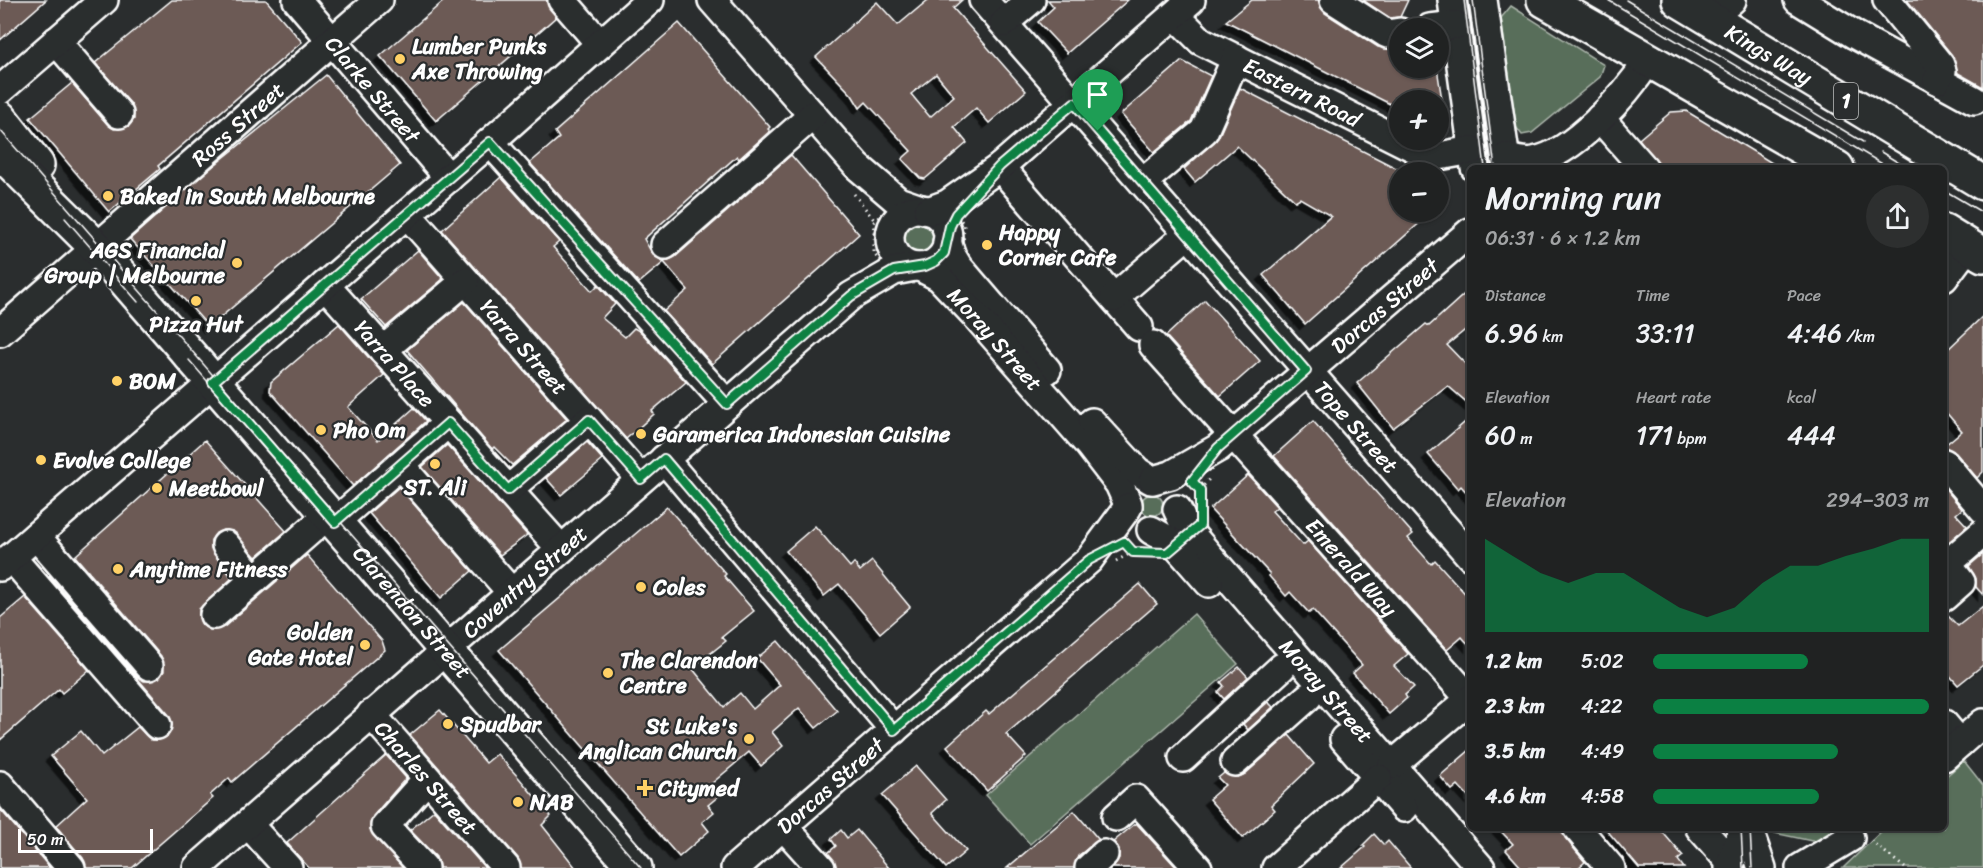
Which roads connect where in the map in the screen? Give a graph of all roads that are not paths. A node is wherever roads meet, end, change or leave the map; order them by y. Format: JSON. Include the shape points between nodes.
{"nodes":[{"id":1,"x":104,"y":0,"type":"edge"},
{"id":2,"x":297,"y":0,"type":"edge"},
{"id":3,"x":380,"y":0,"type":"edge"},
{"id":4,"x":562,"y":0,"type":"edge"},
{"id":5,"x":650,"y":0,"type":"edge"},
{"id":6,"x":712,"y":0,"type":"edge"},
{"id":7,"x":983,"y":0,"type":"edge"},
{"id":8,"x":1031,"y":0,"type":"edge"},
{"id":9,"x":1334,"y":0,"type":"edge"},
{"id":10,"x":1483,"y":0,"type":"edge"},
{"id":11,"x":1544,"y":0,"type":"edge"},
{"id":12,"x":1679,"y":0,"type":"edge"},
{"id":13,"x":1798,"y":0,"type":"edge"},
{"id":14,"x":1887,"y":0,"type":"edge"},
{"id":15,"x":1184,"y":5,"type":"edge"},
{"id":16,"x":1721,"y":10,"type":"edge"},
{"id":17,"x":1004,"y":23,"type":"junction"},
{"id":18,"x":1389,"y":34,"type":"edge"},
{"id":19,"x":1449,"y":34,"type":"edge"},
{"id":20,"x":333,"y":40,"type":"junction"},
{"id":21,"x":56,"y":41,"type":"junction"},
{"id":22,"x":600,"y":44,"type":"junction"},
{"id":23,"x":1236,"y":58,"type":"junction"},
{"id":24,"x":1648,"y":61,"type":"junction"},
{"id":25,"x":1937,"y":80,"type":"junction"},
{"id":26,"x":0,"y":90,"type":"edge"},
{"id":27,"x":1974,"y":100,"type":"dead end"},
{"id":28,"x":1074,"y":103,"type":"junction"},
{"id":29,"x":119,"y":114,"type":"dead end"},
{"id":30,"x":813,"y":115,"type":"junction"},
{"id":31,"x":0,"y":118,"type":"edge"},
{"id":32,"x":1600,"y":118,"type":"junction"},
{"id":33,"x":490,"y":142,"type":"junction"},
{"id":34,"x":0,"y":152,"type":"edge"},
{"id":35,"x":1558,"y":158,"type":"edge"},
{"id":36,"x":1473,"y":159,"type":"edge"},
{"id":37,"x":1507,"y":162,"type":"edge"},
{"id":38,"x":1641,"y":165,"type":"edge"},
{"id":39,"x":1832,"y":165,"type":"edge"},
{"id":40,"x":1000,"y":166,"type":"junction"},
{"id":41,"x":449,"y":178,"type":"junction"},
{"id":42,"x":1143,"y":182,"type":"junction"},
{"id":43,"x":1983,"y":183,"type":"edge"},
{"id":44,"x":407,"y":214,"type":"junction"},
{"id":45,"x":1188,"y":234,"type":"junction"},
{"id":46,"x":1467,"y":235,"type":"edge"},
{"id":47,"x":919,"y":238,"type":"junction"},
{"id":48,"x":1965,"y":244,"type":"edge"},
{"id":49,"x":665,"y":245,"type":"dead end"},
{"id":50,"x":96,"y":247,"type":"junction"},
{"id":51,"x":1947,"y":273,"type":"edge"},
{"id":52,"x":465,"y":280,"type":"junction"},
{"id":53,"x":325,"y":285,"type":"junction"},
{"id":54,"x":1114,"y":297,"type":"junction"},
{"id":55,"x":0,"y":333,"type":"edge"},
{"id":56,"x":383,"y":350,"type":"junction"},
{"id":57,"x":1306,"y":371,"type":"junction"},
{"id":58,"x":213,"y":382,"type":"junction"},
{"id":59,"x":727,"y":404,"type":"junction"},
{"id":60,"x":589,"y":420,"type":"junction"},
{"id":61,"x":448,"y":423,"type":"junction"},
{"id":62,"x":1226,"y":441,"type":"junction"},
{"id":63,"x":664,"y":459,"type":"junction"},
{"id":64,"x":400,"y":465,"type":"junction"},
{"id":65,"x":1947,"y":466,"type":"edge"},
{"id":66,"x":641,"y":479,"type":"junction"},
{"id":67,"x":1152,"y":480,"type":"junction"},
{"id":68,"x":508,"y":490,"type":"junction"},
{"id":69,"x":1979,"y":496,"type":"edge"},
{"id":70,"x":1128,"y":505,"type":"junction"},
{"id":71,"x":1178,"y":507,"type":"junction"},
{"id":72,"x":332,"y":518,"type":"junction"},
{"id":73,"x":1150,"y":530,"type":"junction"},
{"id":74,"x":1983,"y":533,"type":"edge"},
{"id":75,"x":36,"y":536,"type":"junction"},
{"id":76,"x":226,"y":545,"type":"dead end"},
{"id":77,"x":561,"y":549,"type":"junction"},
{"id":78,"x":1467,"y":553,"type":"edge"},
{"id":79,"x":1089,"y":560,"type":"junction"},
{"id":80,"x":6,"y":562,"type":"edge"},
{"id":81,"x":1947,"y":564,"type":"edge"},
{"id":82,"x":1947,"y":564,"type":"edge"},
{"id":83,"x":254,"y":580,"type":"junction"},
{"id":84,"x":512,"y":592,"type":"junction"},
{"id":85,"x":1947,"y":594,"type":"edge"},
{"id":86,"x":214,"y":615,"type":"dead end"},
{"id":87,"x":445,"y":650,"type":"junction"},
{"id":88,"x":149,"y":666,"type":"dead end"},
{"id":89,"x":1282,"y":668,"type":"junction"},
{"id":90,"x":1308,"y":697,"type":"junction"},
{"id":91,"x":1467,"y":699,"type":"edge"},
{"id":92,"x":1467,"y":703,"type":"edge"},
{"id":93,"x":371,"y":714,"type":"junction"},
{"id":94,"x":1983,"y":723,"type":"edge"},
{"id":95,"x":157,"y":725,"type":"dead end"},
{"id":96,"x":894,"y":730,"type":"junction"},
{"id":97,"x":1949,"y":741,"type":"edge"},
{"id":98,"x":1183,"y":758,"type":"dead end"},
{"id":99,"x":1235,"y":762,"type":"dead end"},
{"id":100,"x":1385,"y":772,"type":"junction"},
{"id":101,"x":427,"y":779,"type":"junction"},
{"id":102,"x":0,"y":785,"type":"edge"},
{"id":103,"x":1116,"y":818,"type":"dead end"},
{"id":104,"x":248,"y":824,"type":"junction"},
{"id":105,"x":784,"y":827,"type":"junction"},
{"id":106,"x":1580,"y":831,"type":"edge"},
{"id":107,"x":1702,"y":831,"type":"edge"},
{"id":108,"x":1745,"y":831,"type":"edge"},
{"id":109,"x":1747,"y":831,"type":"edge"},
{"id":110,"x":1861,"y":836,"type":"edge"},
{"id":111,"x":1730,"y":865,"type":"edge"},
{"id":112,"x":71,"y":868,"type":"edge"},
{"id":113,"x":197,"y":868,"type":"edge"},
{"id":114,"x":288,"y":868,"type":"edge"},
{"id":115,"x":424,"y":868,"type":"edge"},
{"id":116,"x":506,"y":868,"type":"edge"},
{"id":117,"x":635,"y":868,"type":"edge"},
{"id":118,"x":735,"y":868,"type":"edge"},
{"id":119,"x":820,"y":868,"type":"edge"},
{"id":120,"x":1198,"y":868,"type":"edge"},
{"id":121,"x":1277,"y":868,"type":"edge"},
{"id":122,"x":1456,"y":868,"type":"edge"},
{"id":123,"x":1481,"y":868,"type":"edge"},
{"id":124,"x":1611,"y":868,"type":"edge"},
{"id":125,"x":1762,"y":868,"type":"edge"},
{"id":126,"x":1800,"y":868,"type":"edge"},
{"id":127,"x":1826,"y":868,"type":"edge"}],
"edges":[{"from":1,"to":21,"type":"street"},
{"from":2,"to":20,"type":"street","name":"Clarke Street"},
{"from":3,"to":20,"type":"street","name":"Ross Street"},
{"from":4,"to":22,"type":"street"},
{"from":5,"to":22,"type":"street"},
{"from":6,"to":30,"type":"street","name":"Moray Street"},
{"from":7,"to":17,"type":"street","name":"Tope Street"},
{"from":8,"to":17,"type":"street"},
{"from":9,"to":18,"type":"street"},
{"from":10,"to":37,"type":"street"},
{"from":11,"to":24,"type":"main road"},
{"from":12,"to":16,"type":"main road","name":"Kings Way","number":"1"},
{"from":13,"to":25,"type":"street"},
{"from":14,"to":25,"type":"street","via":[[1941,65]]},
{"from":15,"to":23,"type":"street","name":"Eastern Road","via":[[1201,41]]},
{"from":15,"to":28,"type":"street","name":"Coventry Street"},
{"from":16,"to":43,"type":"main road","name":"Kings Way","number":"1"},
{"from":17,"to":28,"type":"street","name":"Tope Street"},
{"from":19,"to":36,"type":"street"},
{"from":20,"to":41,"type":"street","name":"Clarke Street"},
{"from":20,"to":50,"type":"street","name":"Ross Street"},
{"from":21,"to":26,"type":"street"},
{"from":21,"to":29,"type":"street"},
{"from":22,"to":33,"type":"street"},
{"from":23,"to":36,"type":"street","name":"Eastern Road","via":[[1416,149]]},
{"from":23,"to":42,"type":"street","via":[[1204,131]]},
{"from":24,"to":32,"type":"street"},
{"from":24,"to":39,"type":"main road"},
{"from":25,"to":27,"type":"street"},
{"from":28,"to":40,"type":"street","name":"Coventry Street"},
{"from":28,"to":42,"type":"street","name":"Tope Street"},
{"from":30,"to":47,"type":"street","name":"Moray Street"},
{"from":30,"to":49,"type":"street"},
{"from":31,"to":50,"type":"main road","name":"Clarendon Street"},
{"from":32,"to":35,"type":"street"},
{"from":32,"to":38,"type":"street"},
{"from":33,"to":41,"type":"street"},
{"from":33,"to":59,"type":"street"},
{"from":34,"to":50,"type":"main road","name":"Clarendon Street"},
{"from":35,"to":37,"type":"street"},
{"from":40,"to":47,"type":"street","name":"Coventry Street"},
{"from":40,"to":54,"type":"street","name":"Emerald Way"},
{"from":41,"to":44,"type":"street"},
{"from":42,"to":45,"type":"street","name":"Tope Street"},
{"from":44,"to":52,"type":"street","name":"Yarra Street"},
{"from":44,"to":53,"type":"street"},
{"from":45,"to":54,"type":"street"},
{"from":45,"to":57,"type":"street","name":"Tope Street"},
{"from":46,"to":57,"type":"street","name":"Dorcas Street"},
{"from":47,"to":59,"type":"street","name":"Coventry Street"},
{"from":47,"to":67,"type":"street","name":"Moray Street","via":[[1141,475]]},
{"from":47,"to":70,"type":"street","name":"Moray Street","via":[[1089,445],[1120,487]]},
{"from":48,"to":51,"type":"street"},
{"from":50,"to":55,"type":"street","name":"Ross Street"},
{"from":50,"to":58,"type":"main road","name":"Clarendon Street"},
{"from":52,"to":56,"type":"street"},
{"from":52,"to":60,"type":"street","name":"Yarra Street"},
{"from":53,"to":56,"type":"street","name":"Yarra Place"},
{"from":53,"to":58,"type":"street"},
{"from":54,"to":62,"type":"street","name":"Emerald Way"},
{"from":56,"to":61,"type":"street","name":"Yarra Place"},
{"from":57,"to":62,"type":"street","name":"Dorcas Street"},
{"from":57,"to":78,"type":"street","name":"Tope Street"},
{"from":58,"to":72,"type":"main road","name":"Clarendon Street"},
{"from":58,"to":75,"type":"street"},
{"from":59,"to":63,"type":"street","name":"Coventry Street"},
{"from":60,"to":66,"type":"street","name":"Yarra Street"},
{"from":60,"to":68,"type":"street"},
{"from":61,"to":64,"type":"street"},
{"from":61,"to":68,"type":"street","name":"Yarra Place"},
{"from":62,"to":67,"type":"street","name":"Dorcas Street","via":[[1171,475]]},
{"from":62,"to":71,"type":"street","name":"Dorcas Street"},
{"from":62,"to":91,"type":"street","name":"Emerald Way"},
{"from":63,"to":66,"type":"street","name":"Coventry Street"},
{"from":63,"to":96,"type":"street"},
{"from":64,"to":72,"type":"street"},
{"from":64,"to":84,"type":"street"},
{"from":65,"to":69,"type":"street"},
{"from":66,"to":77,"type":"street","name":"Coventry Street"},
{"from":67,"to":70,"type":"street","via":[[1133,489]]},
{"from":67,"to":71,"type":"street","via":[[1169,486]]},
{"from":68,"to":77,"type":"street","name":"Yarra Place"},
{"from":70,"to":73,"type":"street","via":[[1135,522]]},
{"from":70,"to":79,"type":"street","name":"Dorcas Street"},
{"from":71,"to":73,"type":"street","via":[[1174,519],[1166,526]]},
{"from":71,"to":100,"type":"street","name":"Moray Street","via":[[1186,528]]},
{"from":72,"to":83,"type":"street"},
{"from":72,"to":87,"type":"main road","name":"Clarendon Street"},
{"from":73,"to":79,"type":"street","name":"Dorcas Street"},
{"from":73,"to":89,"type":"street","name":"Moray Street","via":[[1176,546]]},
{"from":74,"to":81,"type":"street"},
{"from":75,"to":80,"type":"street"},
{"from":75,"to":88,"type":"street"},
{"from":76,"to":83,"type":"street"},
{"from":77,"to":84,"type":"street","name":"Coventry Street"},
{"from":79,"to":96,"type":"street","name":"Dorcas Street"},
{"from":80,"to":95,"type":"street"},
{"from":82,"to":85,"type":"street","via":[[1961,582]]},
{"from":83,"to":86,"type":"street"},
{"from":84,"to":87,"type":"street","name":"Coventry Street"},
{"from":87,"to":93,"type":"street","name":"Coventry Street"},
{"from":87,"to":117,"type":"main road","name":"Clarendon Street"},
{"from":89,"to":90,"type":"street","name":"Moray Street"},
{"from":89,"to":98,"type":"street"},
{"from":90,"to":99,"type":"street"},
{"from":90,"to":100,"type":"street","name":"Moray Street"},
{"from":92,"to":100,"type":"street"},
{"from":93,"to":101,"type":"street","name":"Charles Street"},
{"from":93,"to":104,"type":"street","name":"Coventry Street"},
{"from":94,"to":97,"type":"street"},
{"from":96,"to":105,"type":"street","name":"Dorcas Street"},
{"from":100,"to":121,"type":"street"},
{"from":100,"to":122,"type":"street","name":"Moray Street"},
{"from":100,"to":123,"type":"street","name":"Moray Street"},
{"from":101,"to":115,"type":"street","via":[[385,826]]},
{"from":101,"to":116,"type":"street","name":"Charles Street"},
{"from":102,"to":112,"type":"street"},
{"from":103,"to":120,"type":"street","via":[[1136,799]]},
{"from":104,"to":113,"type":"street","name":"Coventry Street"},
{"from":104,"to":114,"type":"street"},
{"from":105,"to":118,"type":"street","name":"Dorcas Street"},
{"from":105,"to":119,"type":"street"},
{"from":106,"to":124,"type":"street"},
{"from":107,"to":111,"type":"street"},
{"from":108,"to":111,"type":"street"},
{"from":109,"to":125,"type":"street"},
{"from":110,"to":126,"type":"street"},
{"from":110,"to":127,"type":"street"}]}
